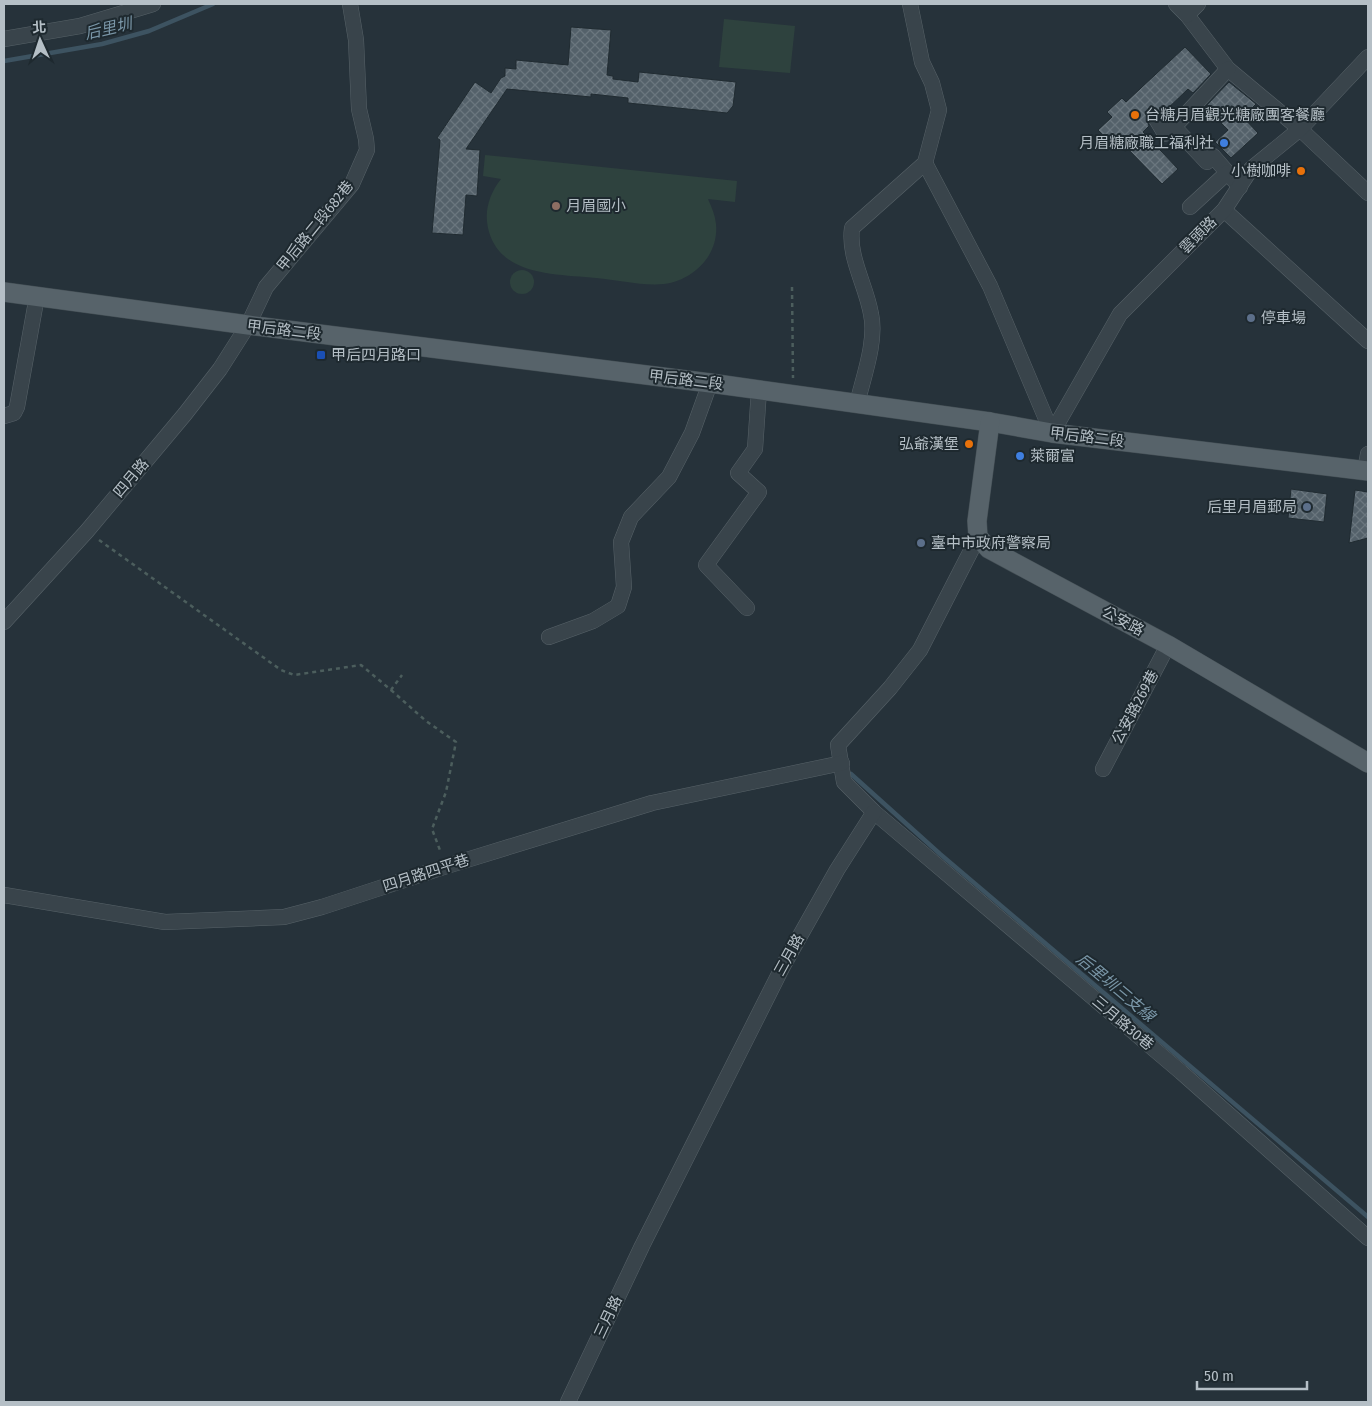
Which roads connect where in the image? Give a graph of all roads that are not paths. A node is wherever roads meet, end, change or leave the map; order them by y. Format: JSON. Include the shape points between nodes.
{"nodes":[{"id":1,"x":153,"y":4,"type":"edge"},
{"id":2,"x":350,"y":4,"type":"edge"},
{"id":3,"x":910,"y":4,"type":"edge"},
{"id":4,"x":1176,"y":4,"type":"edge"},
{"id":5,"x":1198,"y":4,"type":"edge"},
{"id":6,"x":1187,"y":15,"type":"junction"},
{"id":7,"x":4,"y":39,"type":"edge"},
{"id":8,"x":1368,"y":57,"type":"edge"},
{"id":9,"x":1228,"y":69,"type":"junction"},
{"id":10,"x":1156,"y":119,"type":"dead end"},
{"id":11,"x":1174,"y":127,"type":"junction"},
{"id":12,"x":1300,"y":129,"type":"junction"},
{"id":13,"x":925,"y":164,"type":"junction"},
{"id":14,"x":1227,"y":173,"type":"junction"},
{"id":15,"x":1240,"y":187,"type":"junction"},
{"id":16,"x":1368,"y":194,"type":"edge"},
{"id":17,"x":1190,"y":207,"type":"dead end"},
{"id":18,"x":1224,"y":210,"type":"junction"},
{"id":19,"x":4,"y":292,"type":"edge"},
{"id":20,"x":37,"y":296,"type":"junction"},
{"id":21,"x":248,"y":325,"type":"junction"},
{"id":22,"x":1368,"y":341,"type":"edge"},
{"id":23,"x":710,"y":383,"type":"junction"},
{"id":24,"x":760,"y":390,"type":"junction"},
{"id":25,"x":857,"y":404,"type":"junction"},
{"id":26,"x":4,"y":416,"type":"edge"},
{"id":27,"x":990,"y":422,"type":"junction"},
{"id":28,"x":1052,"y":433,"type":"junction"},
{"id":29,"x":1367,"y":465,"type":"edge"},
{"id":30,"x":978,"y":537,"type":"junction"},
{"id":31,"x":747,"y":608,"type":"dead end"},
{"id":32,"x":4,"y":622,"type":"edge"},
{"id":33,"x":549,"y":637,"type":"dead end"},
{"id":34,"x":1168,"y":645,"type":"junction"},
{"id":35,"x":842,"y":763,"type":"junction"},
{"id":36,"x":1368,"y":763,"type":"edge"},
{"id":37,"x":1103,"y":769,"type":"dead end"},
{"id":38,"x":874,"y":812,"type":"junction"},
{"id":39,"x":4,"y":895,"type":"edge"},
{"id":40,"x":1368,"y":1238,"type":"edge"},
{"id":41,"x":568,"y":1402,"type":"edge"}],
"edges":[{"from":1,"to":7,"type":"street","via":[[80,26]]},
{"from":2,"to":21,"type":"street","name":"甲后路二段682巷","via":[[356,40],[359,109],[367,150],[352,184],[266,287]]},
{"from":3,"to":13,"type":"street","via":[[922,62],[940,110]]},
{"from":4,"to":6,"type":"street"},
{"from":5,"to":6,"type":"street"},
{"from":6,"to":9,"type":"street"},
{"from":8,"to":12,"type":"street","name":"雲頭路"},
{"from":9,"to":11,"type":"street"},
{"from":9,"to":12,"type":"street"},
{"from":10,"to":11,"type":"street","via":[[1165,134]]},
{"from":11,"to":14,"type":"street","via":[[1207,162],[1213,156]]},
{"from":12,"to":15,"type":"street","name":"雲頭路","via":[[1251,169]]},
{"from":12,"to":16,"type":"street"},
{"from":13,"to":25,"type":"street","via":[[852,228],[850,242],[872,315],[871,344]]},
{"from":13,"to":28,"type":"street","via":[[990,286]]},
{"from":14,"to":15,"type":"street"},
{"from":14,"to":17,"type":"street"},
{"from":15,"to":18,"type":"street","name":"雲頭路"},
{"from":18,"to":22,"type":"street"},
{"from":18,"to":28,"type":"street","name":"雲頭路","via":[[1120,314]]},
{"from":19,"to":20,"type":"main road","name":"甲后路二段"},
{"from":20,"to":21,"type":"main road","name":"甲后路二段"},
{"from":20,"to":26,"type":"street","via":[[17,407],[14,413]]},
{"from":21,"to":23,"type":"main road","name":"甲后路二段"},
{"from":21,"to":32,"type":"street","name":"四月路","via":[[220,369],[185,414],[87,531]]},
{"from":23,"to":24,"type":"main road","name":"甲后路二段"},
{"from":23,"to":33,"type":"street","via":[[692,433],[668,478],[631,517],[621,542],[624,587],[618,606],[593,621]]},
{"from":24,"to":25,"type":"main road","name":"甲后路二段"},
{"from":24,"to":31,"type":"street","via":[[755,448],[738,473],[759,492],[706,565]]},
{"from":25,"to":27,"type":"main road","name":"甲后路二段"},
{"from":27,"to":28,"type":"main road","name":"甲后路二段"},
{"from":27,"to":30,"type":"main road","via":[[977,521]]},
{"from":28,"to":29,"type":"main road","name":"甲后路二段"},
{"from":30,"to":34,"type":"main road","name":"公安路","via":[[989,549]]},
{"from":30,"to":35,"type":"street","via":[[920,650],[838,745]]},
{"from":34,"to":36,"type":"main road","name":"公安路"},
{"from":34,"to":37,"type":"street","name":"公安路269巷"},
{"from":35,"to":38,"type":"street","via":[[844,782]]},
{"from":35,"to":39,"type":"street","name":"四月路四平巷","via":[[652,803],[284,917],[165,922]]},
{"from":38,"to":40,"type":"street","name":"三月路30巷","via":[[1181,1072]]},
{"from":38,"to":41,"type":"street","name":"三月路","via":[[782,966]]}]}
